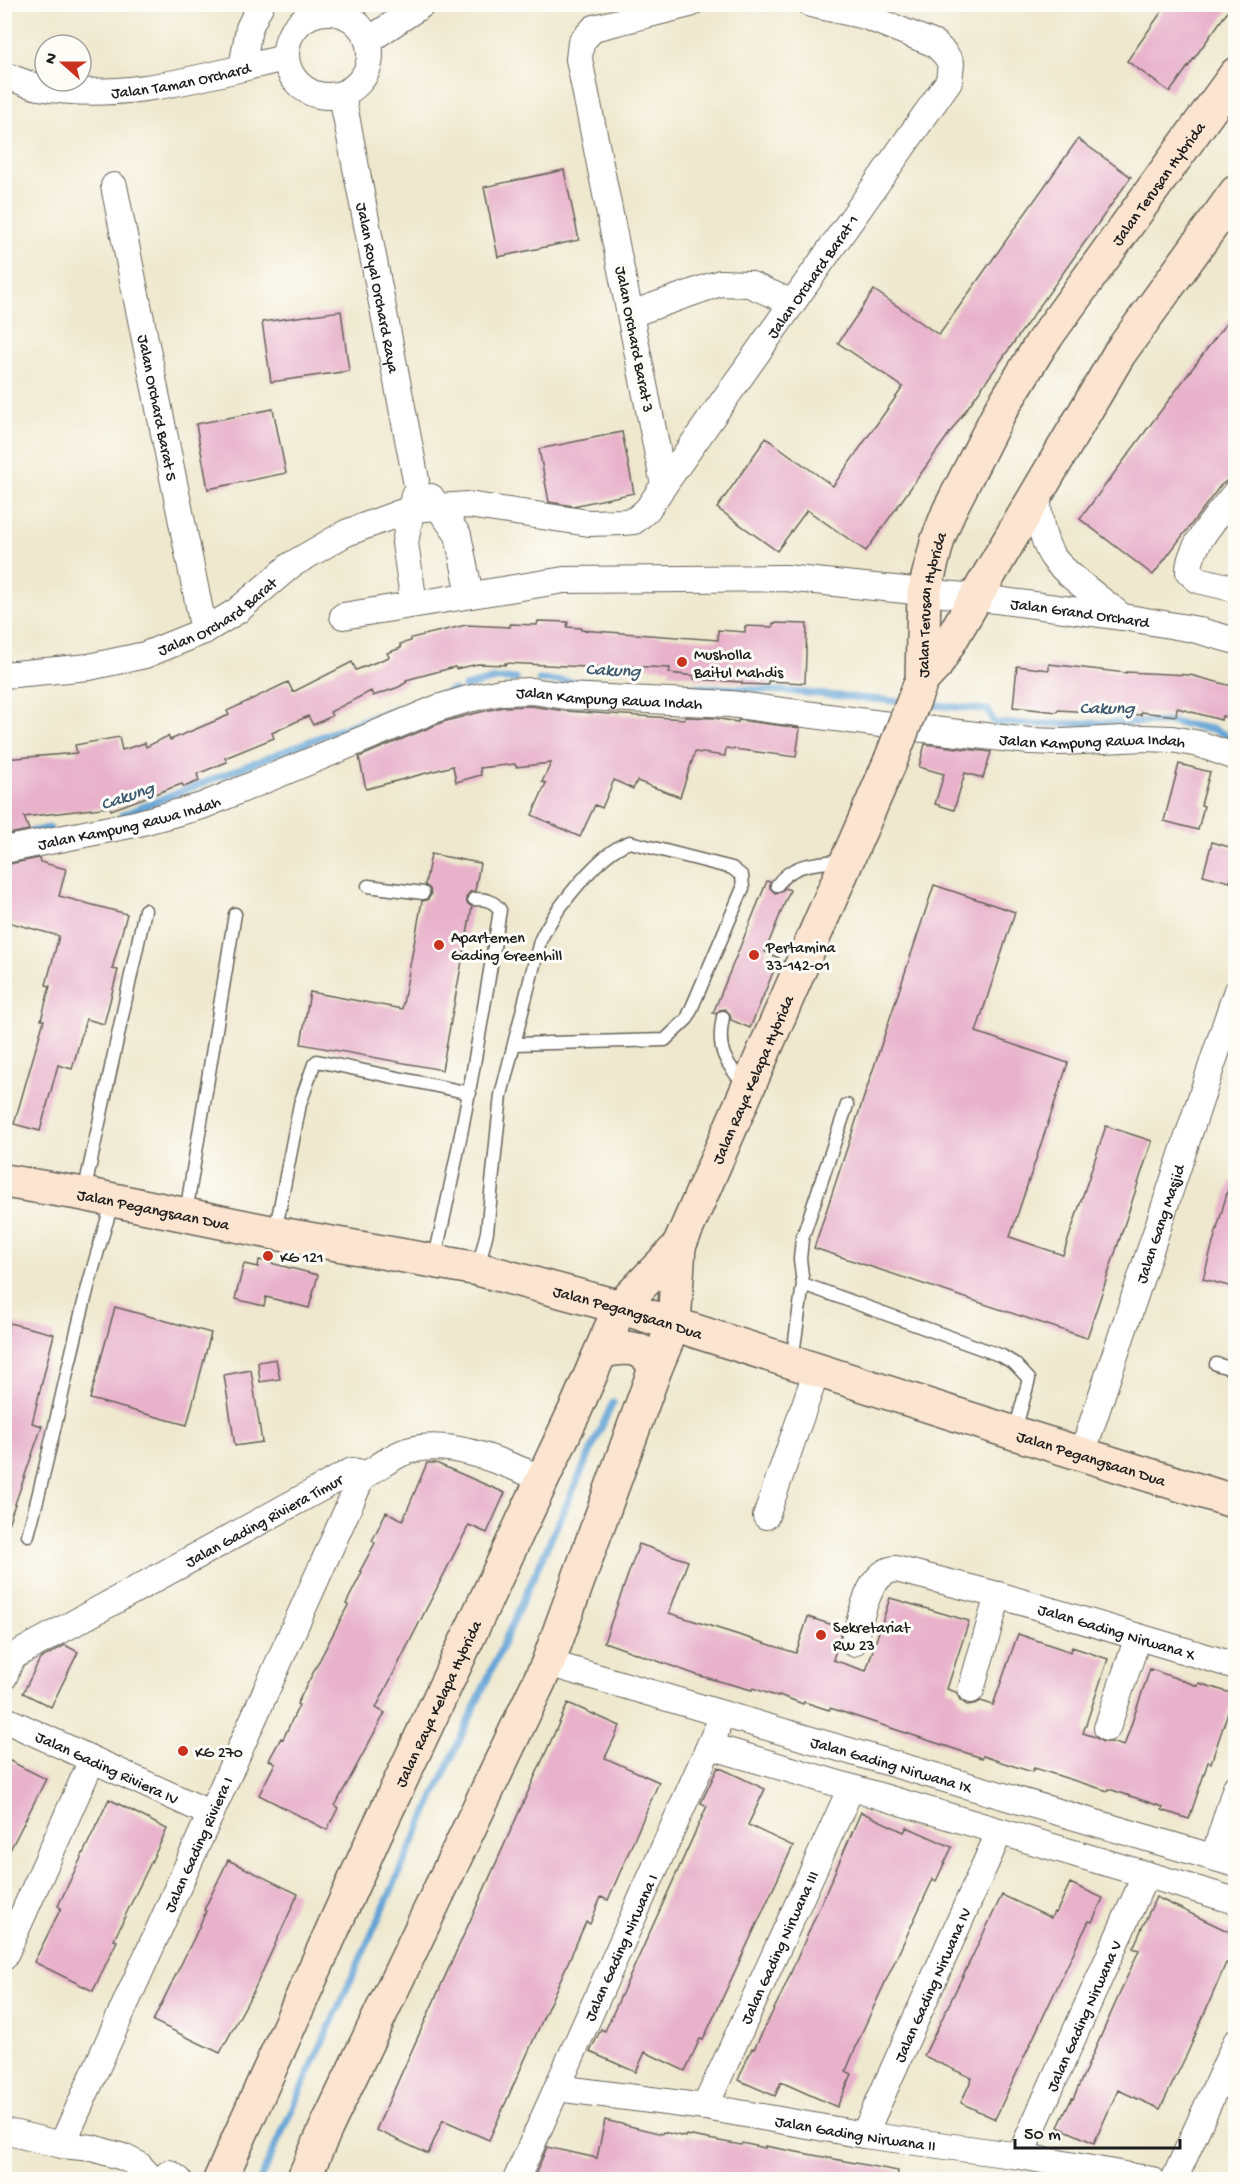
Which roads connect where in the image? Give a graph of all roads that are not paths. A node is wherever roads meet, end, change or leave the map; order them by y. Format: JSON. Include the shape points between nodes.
{"nodes":[{"id":1,"x":261,"y":4,"type":"edge"},
{"id":2,"x":690,"y":4,"type":"edge"},
{"id":3,"x":811,"y":4,"type":"edge"},
{"id":4,"x":313,"y":9,"type":"edge"},
{"id":5,"x":405,"y":9,"type":"edge"},
{"id":6,"x":369,"y":40,"type":"junction"},
{"id":7,"x":285,"y":58,"type":"junction"},
{"id":8,"x":242,"y":68,"type":"junction"},
{"id":9,"x":1236,"y":74,"type":"edge"},
{"id":10,"x":4,"y":75,"type":"edge"},
{"id":11,"x":342,"y":95,"type":"junction"},
{"id":12,"x":114,"y":186,"type":"dead end"},
{"id":13,"x":1236,"y":192,"type":"edge"},
{"id":14,"x":793,"y":303,"type":"junction"},
{"id":15,"x":631,"y":314,"type":"junction"},
{"id":16,"x":416,"y":480,"type":"junction"},
{"id":17,"x":664,"y":485,"type":"junction"},
{"id":18,"x":1236,"y":492,"type":"edge"},
{"id":19,"x":1038,"y":493,"type":"junction"},
{"id":20,"x":439,"y":506,"type":"junction"},
{"id":21,"x":411,"y":509,"type":"junction"},
{"id":22,"x":1236,"y":589,"type":"edge"},
{"id":23,"x":924,"y":593,"type":"junction"},
{"id":24,"x":470,"y":595,"type":"junction"},
{"id":25,"x":974,"y":597,"type":"junction"},
{"id":26,"x":414,"y":604,"type":"junction"},
{"id":27,"x":343,"y":616,"type":"dead end"},
{"id":28,"x":1122,"y":617,"type":"junction"},
{"id":29,"x":204,"y":631,"type":"junction"},
{"id":30,"x":1236,"y":641,"type":"edge"},
{"id":31,"x":4,"y":675,"type":"edge"},
{"id":32,"x":921,"y":684,"type":"junction"},
{"id":33,"x":1236,"y":757,"type":"edge"},
{"id":34,"x":4,"y":850,"type":"edge"},
{"id":35,"x":847,"y":860,"type":"junction"},
{"id":36,"x":777,"y":885,"type":"dead end"},
{"id":37,"x":368,"y":886,"type":"dead end"},
{"id":38,"x":423,"y":893,"type":"dead end"},
{"id":39,"x":474,"y":899,"type":"dead end"},
{"id":40,"x":145,"y":910,"type":"dead end"},
{"id":41,"x":235,"y":914,"type":"dead end"},
{"id":42,"x":1236,"y":993,"type":"edge"},
{"id":43,"x":723,"y":1017,"type":"dead end"},
{"id":44,"x":514,"y":1044,"type":"junction"},
{"id":45,"x":747,"y":1090,"type":"junction"},
{"id":46,"x":470,"y":1093,"type":"junction"},
{"id":47,"x":847,"y":1105,"type":"dead end"},
{"id":48,"x":4,"y":1181,"type":"edge"},
{"id":49,"x":99,"y":1197,"type":"junction"},
{"id":50,"x":185,"y":1214,"type":"junction"},
{"id":51,"x":275,"y":1233,"type":"junction"},
{"id":52,"x":679,"y":1246,"type":"junction"},
{"id":53,"x":434,"y":1262,"type":"junction"},
{"id":54,"x":477,"y":1269,"type":"junction"},
{"id":55,"x":803,"y":1284,"type":"junction"},
{"id":56,"x":581,"y":1297,"type":"junction"},
{"id":57,"x":620,"y":1307,"type":"junction"},
{"id":58,"x":674,"y":1324,"type":"junction"},
{"id":59,"x":601,"y":1352,"type":"junction"},
{"id":60,"x":1216,"y":1364,"type":"dead end"},
{"id":61,"x":805,"y":1366,"type":"junction"},
{"id":62,"x":655,"y":1369,"type":"junction"},
{"id":63,"x":1236,"y":1370,"type":"edge"},
{"id":64,"x":586,"y":1385,"type":"junction"},
{"id":65,"x":1014,"y":1433,"type":"junction"},
{"id":66,"x":1082,"y":1454,"type":"junction"},
{"id":67,"x":362,"y":1477,"type":"junction"},
{"id":68,"x":543,"y":1479,"type":"junction"},
{"id":69,"x":1236,"y":1502,"type":"edge"},
{"id":70,"x":765,"y":1516,"type":"dead end"},
{"id":71,"x":28,"y":1535,"type":"dead end"},
{"id":72,"x":998,"y":1595,"type":"junction"},
{"id":73,"x":1138,"y":1637,"type":"junction"},
{"id":74,"x":853,"y":1643,"type":"dead end"},
{"id":75,"x":548,"y":1663,"type":"junction"},
{"id":76,"x":1236,"y":1665,"type":"edge"},
{"id":77,"x":4,"y":1677,"type":"edge"},
{"id":78,"x":971,"y":1690,"type":"dead end"},
{"id":79,"x":722,"y":1715,"type":"junction"},
{"id":80,"x":4,"y":1719,"type":"edge"},
{"id":81,"x":1107,"y":1728,"type":"dead end"},
{"id":82,"x":710,"y":1746,"type":"junction"},
{"id":83,"x":92,"y":1760,"type":"junction"},
{"id":84,"x":1236,"y":1787,"type":"edge"},
{"id":85,"x":851,"y":1788,"type":"junction"},
{"id":86,"x":211,"y":1814,"type":"junction"},
{"id":87,"x":999,"y":1833,"type":"junction"},
{"id":88,"x":1225,"y":1861,"type":"edge"},
{"id":89,"x":1146,"y":1874,"type":"junction"},
{"id":90,"x":1236,"y":1901,"type":"edge"},
{"id":91,"x":4,"y":1957,"type":"edge"},
{"id":92,"x":1236,"y":2042,"type":"edge"},
{"id":93,"x":557,"y":2088,"type":"junction"},
{"id":94,"x":705,"y":2108,"type":"junction"},
{"id":95,"x":4,"y":2131,"type":"edge"},
{"id":96,"x":864,"y":2135,"type":"junction"},
{"id":97,"x":62,"y":2145,"type":"junction"},
{"id":98,"x":1020,"y":2156,"type":"junction"},
{"id":99,"x":153,"y":2180,"type":"edge"},
{"id":100,"x":161,"y":2180,"type":"edge"},
{"id":101,"x":179,"y":2180,"type":"edge"},
{"id":102,"x":220,"y":2180,"type":"edge"},
{"id":103,"x":303,"y":2180,"type":"edge"},
{"id":104,"x":516,"y":2180,"type":"edge"},
{"id":105,"x":1152,"y":2180,"type":"edge"},
{"id":106,"x":1174,"y":2180,"type":"edge"}],
"edges":[{"from":1,"to":8,"type":"street","via":[[249,28]]},
{"from":2,"to":15,"type":"street","name":"Jalan Orchard Barat 3","via":[[594,28],[581,42],[579,59]]},
{"from":3,"to":14,"type":"street","name":"Jalan Orchard Barat 1","via":[[865,15],[935,44],[951,63],[950,81]]},
{"from":4,"to":6,"type":"street","via":[[336,12],[356,21]]},
{"from":4,"to":7,"type":"street","via":[[288,40]]},
{"from":5,"to":6,"type":"street"},
{"from":6,"to":11,"type":"street","via":[[370,62],[366,72],[361,82]]},
{"from":7,"to":8,"type":"street","name":"Jalan Taman Orchard"},
{"from":7,"to":11,"type":"street","via":[[295,82],[316,96]]},
{"from":8,"to":10,"type":"street","name":"Jalan Taman Orchard","via":[[161,87],[95,93],[38,87]]},
{"from":9,"to":23,"type":"main road","name":"Jalan Terusan Hybrida","via":[[1041,344],[1000,411],[949,511]]},
{"from":11,"to":16,"type":"street","name":"Jalan Royal Orchard Raya"},
{"from":12,"to":29,"type":"street","name":"Jalan Orchard Barat 5"},
{"from":13,"to":19,"type":"main road","name":"Jalan Terusan Hybrida","via":[[1119,354]]},
{"from":14,"to":15,"type":"street","via":[[749,284],[720,283]]},
{"from":14,"to":17,"type":"street","name":"Jalan Orchard Barat 1"},
{"from":15,"to":17,"type":"street","name":"Jalan Orchard Barat 3"},
{"from":16,"to":20,"type":"street"},
{"from":16,"to":21,"type":"street","name":"Jalan Royal Orchard Raya"},
{"from":17,"to":20,"type":"street","via":[[634,521],[589,523],[468,505]]},
{"from":18,"to":22,"type":"street","via":[[1195,547],[1189,562],[1189,572],[1198,580]]},
{"from":19,"to":25,"type":"main road","name":"Jalan Terusan Hybrida"},
{"from":19,"to":28,"type":"street","via":[[1038,514],[1050,554]]},
{"from":20,"to":21,"type":"street"},
{"from":20,"to":24,"type":"street","via":[[459,535]]},
{"from":21,"to":26,"type":"street","name":"Jalan Royal Orchard Raya","via":[[405,543]]},
{"from":21,"to":29,"type":"street","name":"Jalan Orchard Barat","via":[[346,533],[291,565],[237,611]]},
{"from":23,"to":24,"type":"street","name":"Jalan Grand Orchard","via":[[785,578],[564,580]]},
{"from":23,"to":25,"type":"street","name":"Jalan Grand Orchard"},
{"from":23,"to":32,"type":"main road","name":"Jalan Terusan Hybrida"},
{"from":24,"to":26,"type":"street","name":"Jalan Grand Orchard"},
{"from":25,"to":28,"type":"street","name":"Jalan Grand Orchard"},
{"from":25,"to":32,"type":"main road","name":"Jalan Terusan Hybrida"},
{"from":26,"to":27,"type":"street","name":"Jalan Grand Orchard"},
{"from":28,"to":30,"type":"street","name":"Jalan Grand Orchard"},
{"from":29,"to":31,"type":"street","name":"Jalan Orchard Barat","via":[[145,655],[89,668]]},
{"from":32,"to":35,"type":"main road","name":"Jalan Raya Kelapa Hybrida","bridge":true},
{"from":33,"to":34,"type":"street","name":"Jalan Kampung Rawa Indah","via":[[1172,739],[1029,741],[729,704],[501,692],[438,708],[202,806],[135,824]]},
{"from":35,"to":36,"type":"lane","via":[[793,869]]},
{"from":35,"to":45,"type":"main road","name":"Jalan Raya Kelapa Hybrida"},
{"from":37,"to":38,"type":"lane"},
{"from":39,"to":46,"type":"lane","via":[[488,900],[500,910]]},
{"from":40,"to":49,"type":"lane"},
{"from":41,"to":50,"type":"lane"},
{"from":42,"to":66,"type":"street","name":"Jalan Gang Masjid"},
{"from":43,"to":45,"type":"lane","via":[[720,1047],[725,1062]]},
{"from":44,"to":44,"type":"lane","via":[[540,941],[549,922],[589,873],[619,845],[630,842],[732,868],[742,876],[743,888],[687,1019],[665,1040]]},
{"from":44,"to":54,"type":"lane","via":[[501,1095],[487,1232]]},
{"from":45,"to":52,"type":"main road","name":"Jalan Raya Kelapa Hybrida"},
{"from":46,"to":51,"type":"lane","via":[[317,1061],[300,1104]]},
{"from":46,"to":53,"type":"lane"},
{"from":47,"to":55,"type":"lane","via":[[802,1239]]},
{"from":48,"to":49,"type":"main road","name":"Jalan Pegangsaan Dua"},
{"from":49,"to":50,"type":"main road","name":"Jalan Pegangsaan Dua"},
{"from":49,"to":71,"type":"lane","via":[[98,1248]]},
{"from":50,"to":51,"type":"main road","name":"Jalan Pegangsaan Dua"},
{"from":51,"to":53,"type":"main road","name":"Jalan Pegangsaan Dua"},
{"from":52,"to":57,"type":"main road","name":"Jalan Raya Kelapa Hybrida"},
{"from":52,"to":58,"type":"main road","name":"Jalan Raya Kelapa Hybrida"},
{"from":53,"to":54,"type":"main road","name":"Jalan Pegangsaan Dua"},
{"from":54,"to":56,"type":"main road","name":"Jalan Pegangsaan Dua"},
{"from":55,"to":61,"type":"lane"},
{"from":55,"to":65,"type":"lane","via":[[1015,1364],[1029,1379]]},
{"from":56,"to":57,"type":"main road","name":"Jalan Pegangsaan Dua"},
{"from":56,"to":64,"type":"main road","via":[[592,1329]]},
{"from":57,"to":58,"type":"main road","name":"Jalan Pegangsaan Dua"},
{"from":57,"to":59,"type":"main road","name":"Jalan Raya Kelapa Hybrida"},
{"from":58,"to":61,"type":"main road","name":"Jalan Pegangsaan Dua"},
{"from":58,"to":62,"type":"main road","name":"Jalan Raya Kelapa Hybrida"},
{"from":59,"to":62,"type":"main road","via":[[619,1347],[635,1349],[648,1357]]},
{"from":59,"to":64,"type":"main road","name":"Jalan Raya Kelapa Hybrida"},
{"from":60,"to":63,"type":"lane"},
{"from":61,"to":65,"type":"main road","name":"Jalan Pegangsaan Dua"},
{"from":61,"to":70,"type":"street"},
{"from":62,"to":75,"type":"main road","name":"Jalan Raya Kelapa Hybrida"},
{"from":64,"to":68,"type":"main road","name":"Jalan Raya Kelapa Hybrida"},
{"from":65,"to":66,"type":"main road","name":"Jalan Pegangsaan Dua"},
{"from":66,"to":69,"type":"main road","name":"Jalan Pegangsaan Dua"},
{"from":67,"to":68,"type":"street","name":"Jalan Gading Riviera Timur","via":[[410,1450],[448,1446]]},
{"from":67,"to":77,"type":"street","name":"Jalan Gading Riviera Timur","via":[[352,1471],[12,1657]]},
{"from":67,"to":86,"type":"street","name":"Jalan Gading Riviera I"},
{"from":68,"to":102,"type":"main road","name":"Jalan Raya Kelapa Hybrida","via":[[375,1835]]},
{"from":72,"to":73,"type":"street","name":"Jalan Gading Nirwana X"},
{"from":72,"to":74,"type":"street","name":"Jalan Gading Nirwana X","via":[[907,1570],[888,1570],[873,1584]]},
{"from":72,"to":78,"type":"street"},
{"from":73,"to":76,"type":"street","name":"Jalan Gading Nirwana X"},
{"from":73,"to":81,"type":"street"},
{"from":75,"to":79,"type":"street","name":"Jalan Gading Nirwana IX"},
{"from":75,"to":103,"type":"main road","name":"Jalan Raya Kelapa Hybrida"},
{"from":79,"to":82,"type":"street","name":"Jalan Gading Nirwana I"},
{"from":79,"to":88,"type":"street","name":"Jalan Gading Nirwana IX"},
{"from":80,"to":83,"type":"street","name":"Jalan Gading Riviera IV"},
{"from":82,"to":85,"type":"street","name":"Jalan Gading Nirwana IX"},
{"from":82,"to":93,"type":"street","name":"Jalan Gading Nirwana I"},
{"from":83,"to":86,"type":"street","name":"Jalan Gading Riviera IV"},
{"from":83,"to":91,"type":"street"},
{"from":84,"to":88,"type":"street"},
{"from":85,"to":87,"type":"street","name":"Jalan Gading Nirwana IX"},
{"from":85,"to":94,"type":"street","name":"Jalan Gading Nirwana III"},
{"from":86,"to":97,"type":"street","name":"Jalan Gading Riviera I"},
{"from":87,"to":89,"type":"street","name":"Jalan Gading Nirwana IX"},
{"from":87,"to":96,"type":"street","name":"Jalan Gading Nirwana IV"},
{"from":89,"to":90,"type":"street","name":"Jalan Gading Nirwana IX"},
{"from":89,"to":98,"type":"street","name":"Jalan Gading Nirwana V"},
{"from":92,"to":106,"type":"street"},
{"from":93,"to":94,"type":"street","name":"Jalan Gading Nirwana II"},
{"from":93,"to":104,"type":"street","name":"Jalan Gading Nirwana I"},
{"from":94,"to":96,"type":"street","name":"Jalan Gading Nirwana II"},
{"from":95,"to":97,"type":"street"},
{"from":96,"to":98,"type":"street","name":"Jalan Gading Nirwana II"},
{"from":97,"to":99,"type":"street","via":[[123,2157],[139,2165]]},
{"from":98,"to":105,"type":"street","name":"Jalan Gading Nirwana II"},
{"from":100,"to":101,"type":"street","via":[[169,2173]]}]}
